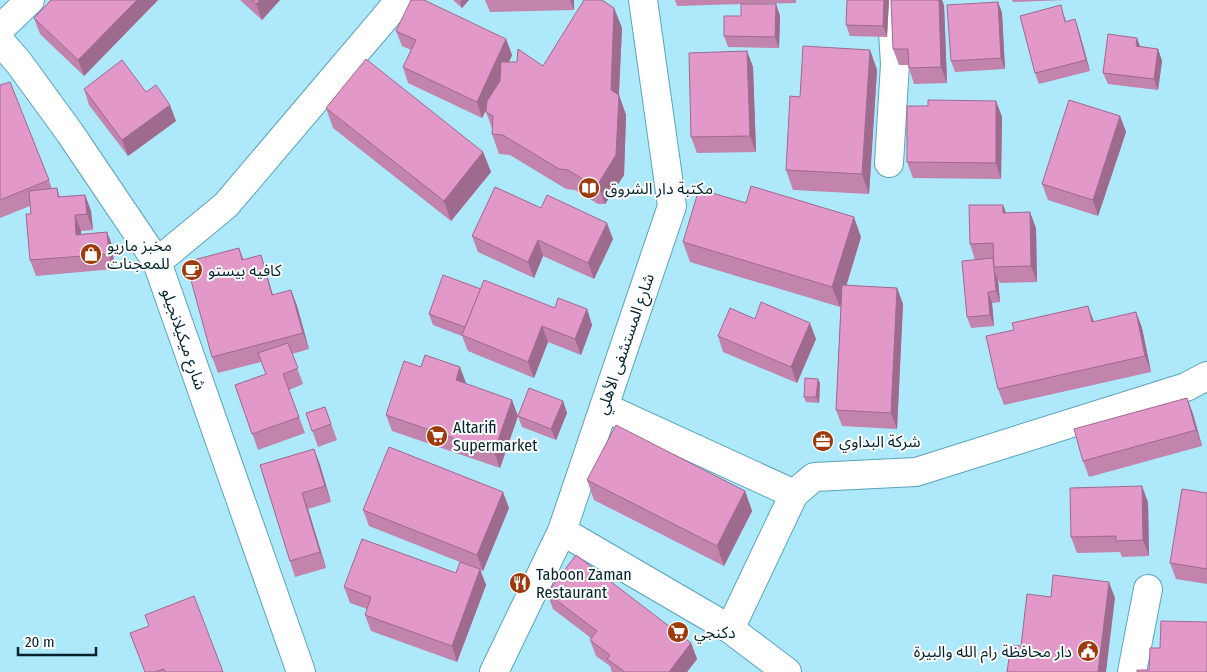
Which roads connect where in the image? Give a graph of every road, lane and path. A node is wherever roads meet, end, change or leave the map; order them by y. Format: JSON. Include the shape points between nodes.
{"nodes":[{"id":1,"x":30,"y":0,"type":"edge"},
{"id":2,"x":400,"y":0,"type":"edge"},
{"id":3,"x":643,"y":0,"type":"edge"},
{"id":4,"x":891,"y":0,"type":"edge"},
{"id":5,"x":0,"y":29,"type":"edge"},
{"id":6,"x":0,"y":41,"type":"edge"},
{"id":7,"x":889,"y":163,"type":"dead end"},
{"id":8,"x":157,"y":262,"type":"junction"},
{"id":9,"x":1207,"y":376,"type":"edge"},
{"id":10,"x":604,"y":407,"type":"junction"},
{"id":11,"x":794,"y":494,"type":"junction"},
{"id":12,"x":562,"y":531,"type":"junction"},
{"id":13,"x":1148,"y":588,"type":"dead end"},
{"id":14,"x":730,"y":629,"type":"junction"},
{"id":15,"x":301,"y":672,"type":"edge"},
{"id":16,"x":494,"y":672,"type":"edge"},
{"id":17,"x":787,"y":672,"type":"edge"},
{"id":18,"x":1132,"y":672,"type":"edge"}],
"edges":[{"from":1,"to":5,"type":"street"},
{"from":2,"to":8,"type":"street","via":[[226,205]]},
{"from":3,"to":10,"type":"street","name":"شارع المستشفى الأهلي","via":[[672,206]]},
{"from":4,"to":7,"type":"street","via":[[895,64]]},
{"from":6,"to":8,"type":"street","name":"شارع ميكيلانجيلو","via":[[64,125]]},
{"from":8,"to":15,"type":"street","name":"شارع ميكيلانجيلو"},
{"from":9,"to":11,"type":"street","via":[[1186,387],[1083,421],[916,472],[814,478]]},
{"from":10,"to":11,"type":"street"},
{"from":10,"to":12,"type":"street","name":"شارع المستشفى الأهلي"},
{"from":11,"to":14,"type":"street"},
{"from":12,"to":14,"type":"street"},
{"from":12,"to":16,"type":"street","name":"شارع المستشفى الأهلي"},
{"from":13,"to":18,"type":"street"},
{"from":14,"to":17,"type":"street"}]}
